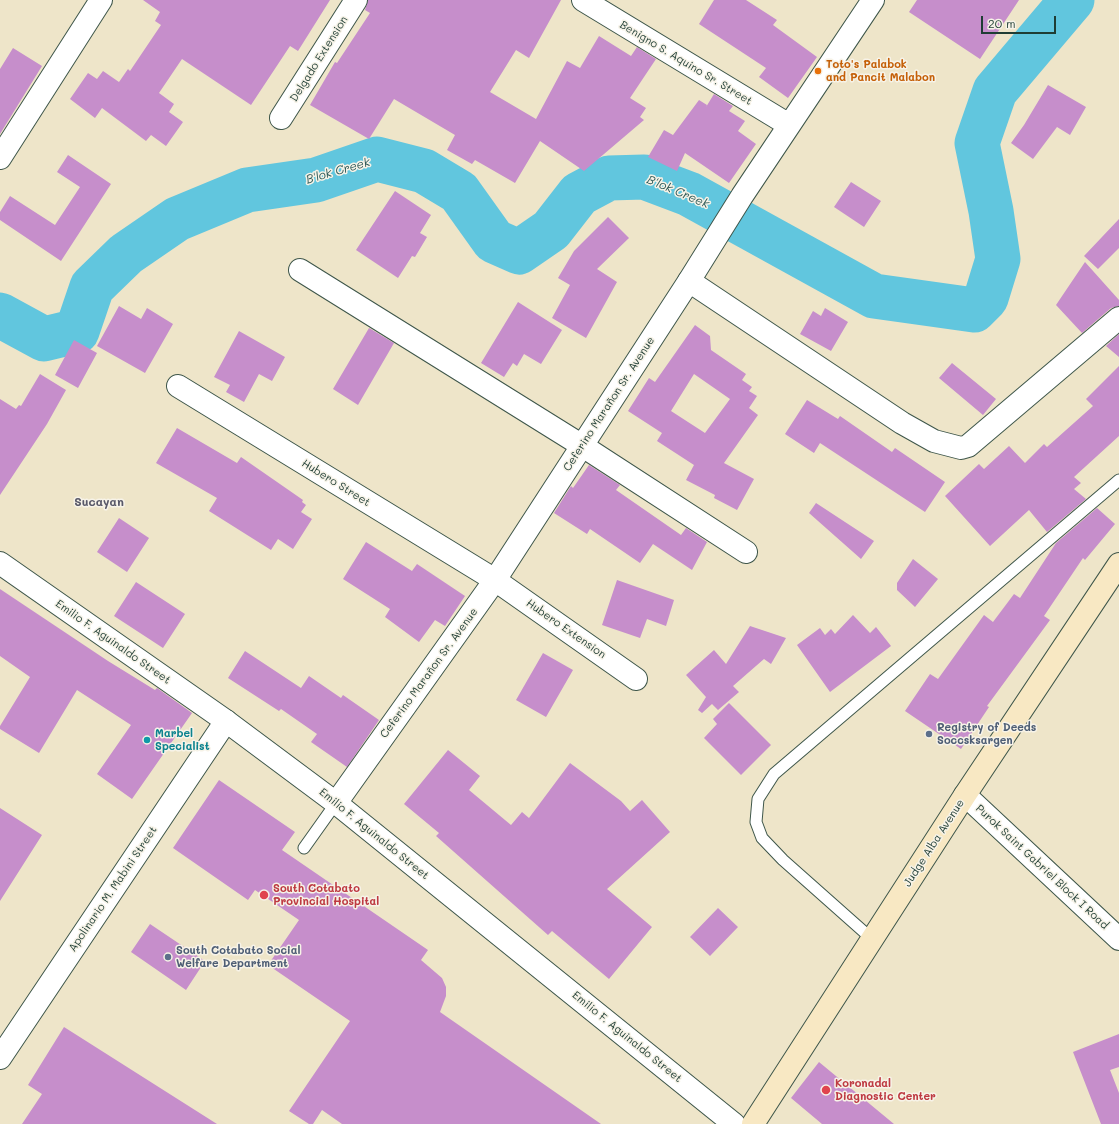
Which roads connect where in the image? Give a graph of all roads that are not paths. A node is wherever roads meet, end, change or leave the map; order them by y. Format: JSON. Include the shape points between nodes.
{"nodes":[{"id":1,"x":102,"y":0,"type":"edge"},
{"id":2,"x":356,"y":0,"type":"edge"},
{"id":3,"x":582,"y":0,"type":"edge"},
{"id":4,"x":873,"y":0,"type":"edge"},
{"id":5,"x":281,"y":118,"type":"dead end"},
{"id":6,"x":789,"y":125,"type":"junction"},
{"id":7,"x":0,"y":158,"type":"edge"},
{"id":8,"x":300,"y":270,"type":"dead end"},
{"id":9,"x":689,"y":281,"type":"junction"},
{"id":10,"x":1119,"y":318,"type":"edge"},
{"id":11,"x":178,"y":386,"type":"dead end"},
{"id":12,"x":581,"y":445,"type":"junction"},
{"id":13,"x":1119,"y":480,"type":"edge"},
{"id":14,"x":746,"y":552,"type":"dead end"},
{"id":15,"x":0,"y":563,"type":"edge"},
{"id":16,"x":1119,"y":564,"type":"edge"},
{"id":17,"x":495,"y":580,"type":"junction"},
{"id":18,"x":636,"y":679,"type":"dead end"},
{"id":19,"x":226,"y":721,"type":"junction"},
{"id":20,"x":965,"y":795,"type":"junction"},
{"id":21,"x":336,"y":802,"type":"junction"},
{"id":22,"x":304,"y":848,"type":"dead end"},
{"id":23,"x":1116,"y":929,"type":"edge"},
{"id":24,"x":872,"y":939,"type":"junction"},
{"id":25,"x":0,"y":1058,"type":"edge"},
{"id":26,"x":734,"y":1124,"type":"edge"},
{"id":27,"x":753,"y":1124,"type":"edge"}],
"edges":[{"from":1,"to":7,"type":"street"},
{"from":2,"to":5,"type":"street","name":"Delgado Extension"},
{"from":3,"to":6,"type":"street","name":"Benigno S. Aquino Sr. Street"},
{"from":4,"to":6,"type":"street","name":"Ceferino Marañon Sr. Avenue"},
{"from":6,"to":9,"type":"street","name":"Ceferino Marañon Sr. Avenue"},
{"from":8,"to":12,"type":"street"},
{"from":9,"to":10,"type":"street","via":[[902,423],[934,441],[961,448],[968,446]]},
{"from":9,"to":12,"type":"street","name":"Ceferino Marañon Sr. Avenue"},
{"from":11,"to":17,"type":"street","name":"Hubero Street"},
{"from":12,"to":14,"type":"street"},
{"from":12,"to":17,"type":"street","name":"Ceferino Marañon Sr. Avenue"},
{"from":13,"to":24,"type":"lane","via":[[774,774],[758,799],[756,822],[762,838],[783,860]]},
{"from":15,"to":19,"type":"street","name":"Emilio F. Aguinaldo Street"},
{"from":16,"to":20,"type":"main road","name":"Judge Alba Avenue"},
{"from":17,"to":18,"type":"street","name":"Hubero Extension"},
{"from":17,"to":21,"type":"street","name":"Ceferino Marañon Sr. Avenue"},
{"from":19,"to":21,"type":"street","name":"Emilio F. Aguinaldo Street"},
{"from":19,"to":25,"type":"street","name":"Apolinario M. Mabini Street"},
{"from":20,"to":23,"type":"street","name":"Purok Saint Gabriel Block I Road"},
{"from":20,"to":24,"type":"main road","name":"Judge Alba Avenue"},
{"from":21,"to":22,"type":"lane"},
{"from":21,"to":26,"type":"street","name":"Emilio F. Aguinaldo Street"},
{"from":24,"to":27,"type":"main road","name":"Judge Alba Avenue"}]}
